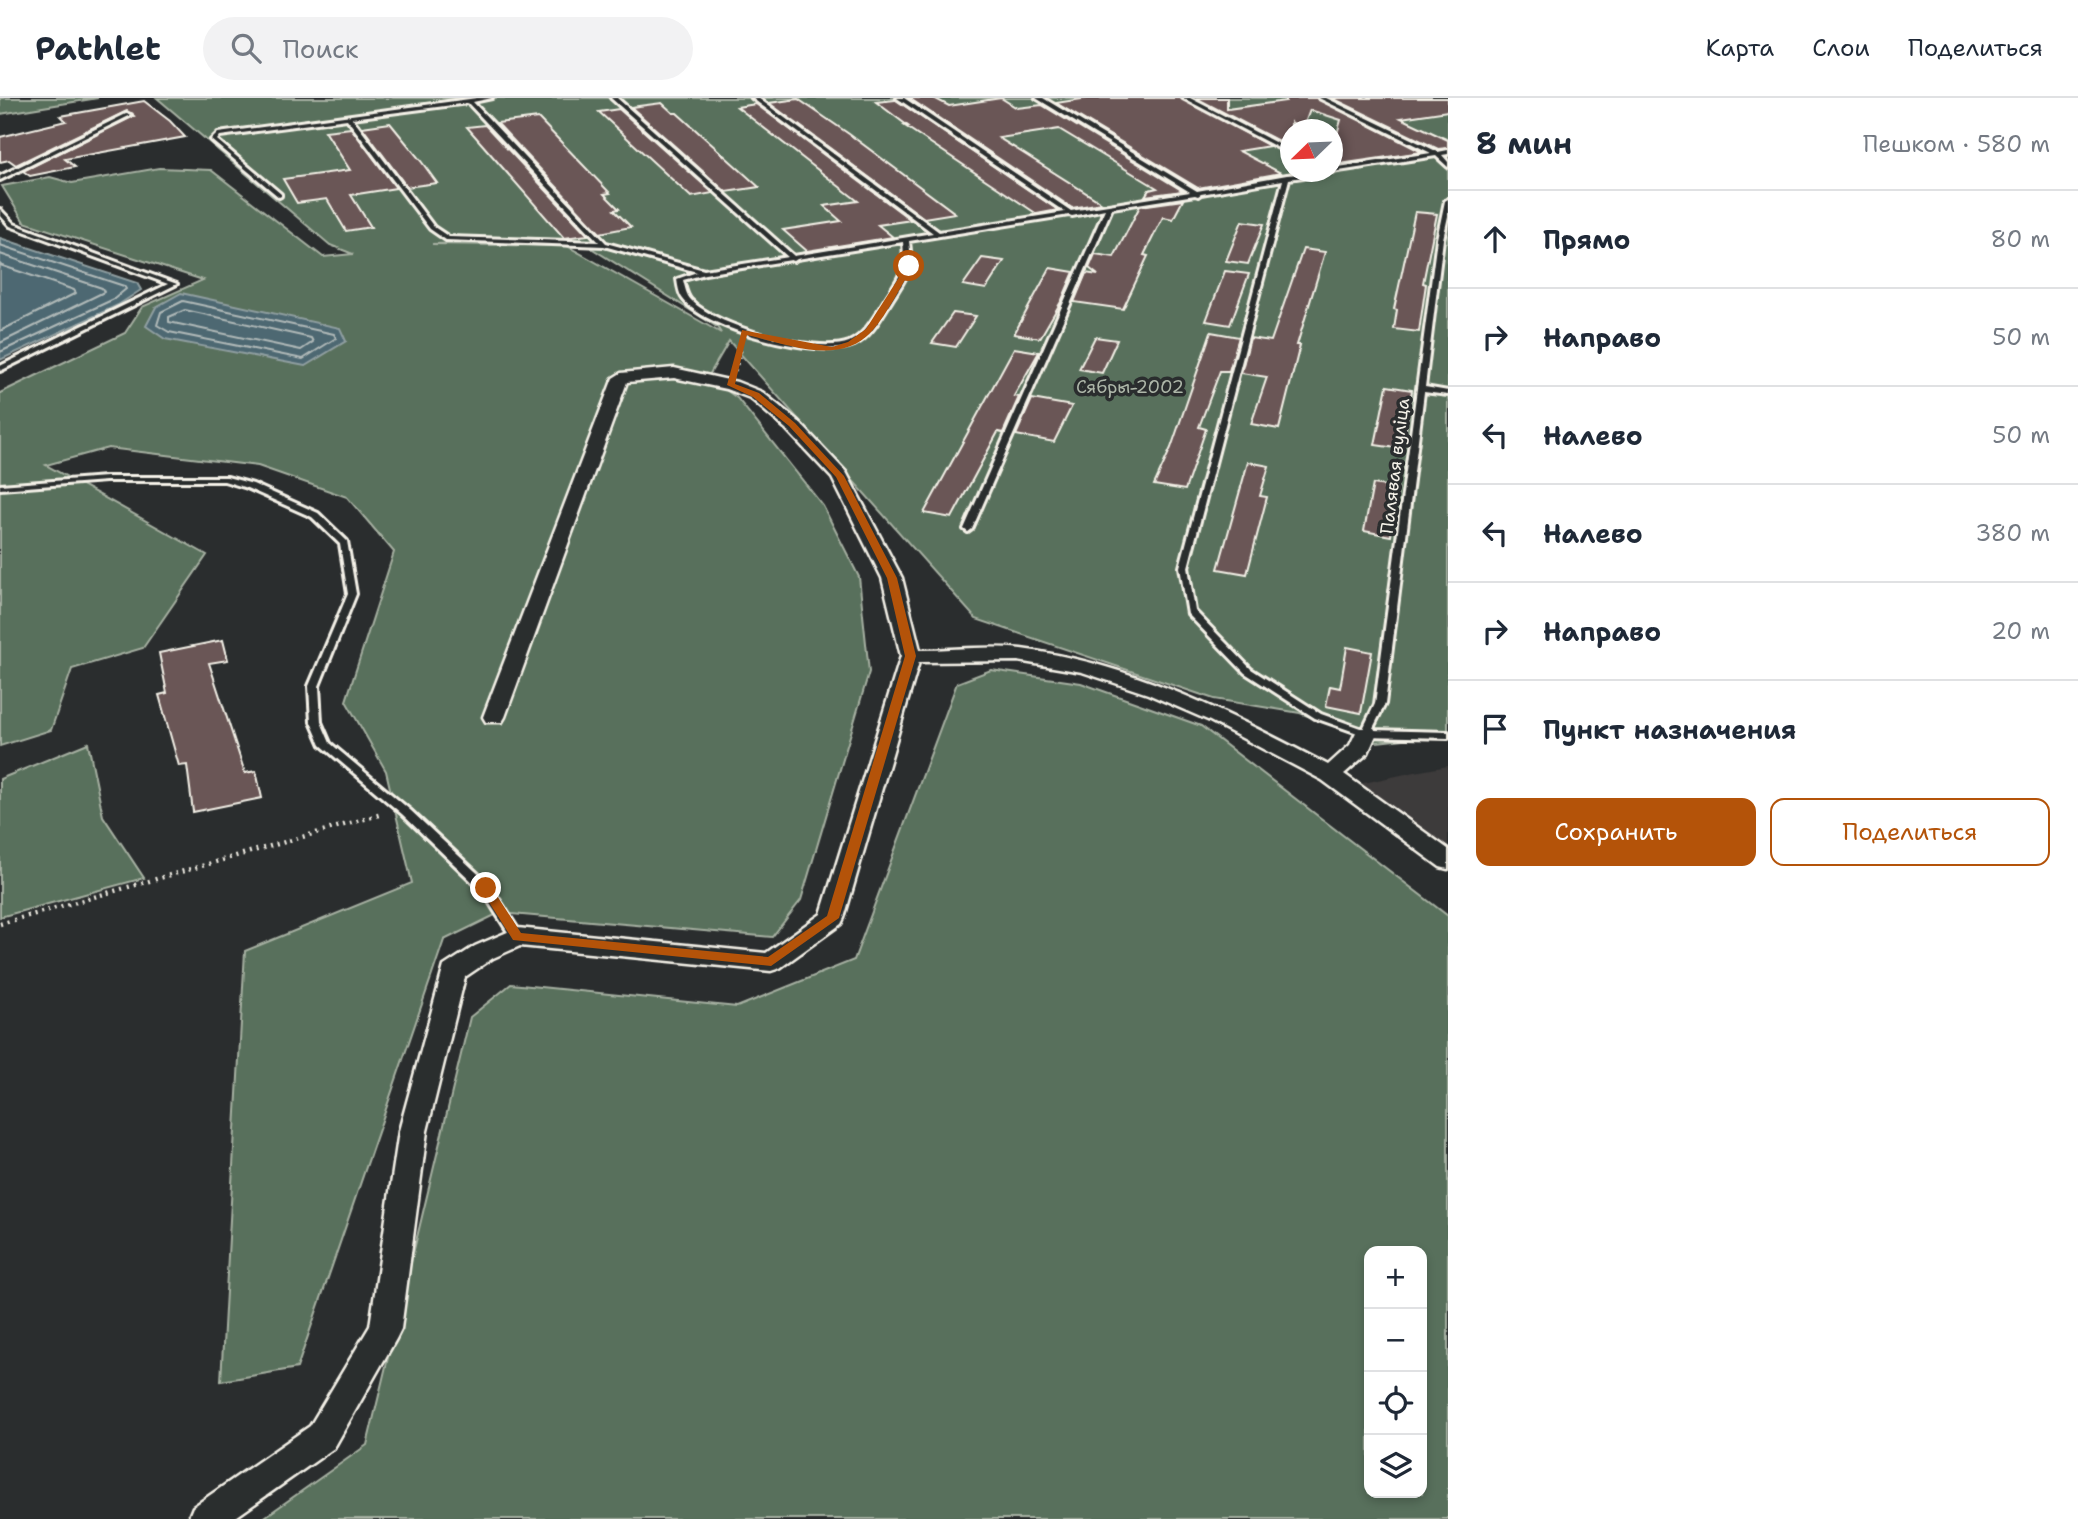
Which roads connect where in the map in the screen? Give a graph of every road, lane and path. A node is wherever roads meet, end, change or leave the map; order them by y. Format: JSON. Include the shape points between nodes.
{"nodes":[{"id":1,"x":489,"y":98,"type":"edge"},
{"id":2,"x":614,"y":98,"type":"edge"},
{"id":3,"x":755,"y":98,"type":"edge"},
{"id":4,"x":900,"y":98,"type":"edge"},
{"id":5,"x":1039,"y":98,"type":"edge"},
{"id":6,"x":1186,"y":98,"type":"edge"},
{"id":7,"x":1322,"y":98,"type":"edge"},
{"id":8,"x":469,"y":101,"type":"junction"},
{"id":9,"x":128,"y":115,"type":"dead end"},
{"id":10,"x":349,"y":118,"type":"junction"},
{"id":11,"x":1280,"y":147,"type":"edge"},
{"id":12,"x":1448,"y":152,"type":"edge"},
{"id":13,"x":1437,"y":154,"type":"junction"},
{"id":14,"x":1448,"y":165,"type":"edge"},
{"id":15,"x":1343,"y":168,"type":"edge"},
{"id":16,"x":0,"y":178,"type":"edge"},
{"id":17,"x":1280,"y":178,"type":"edge"},
{"id":18,"x":1286,"y":182,"type":"edge"},
{"id":19,"x":1198,"y":194,"type":"junction"},
{"id":20,"x":279,"y":195,"type":"dead end"},
{"id":21,"x":1448,"y":201,"type":"edge"},
{"id":22,"x":1109,"y":208,"type":"junction"},
{"id":23,"x":0,"y":211,"type":"edge"},
{"id":24,"x":1072,"y":214,"type":"junction"},
{"id":25,"x":939,"y":235,"type":"junction"},
{"id":26,"x":906,"y":240,"type":"junction"},
{"id":27,"x":604,"y":244,"type":"junction"},
{"id":28,"x":794,"y":259,"type":"junction"},
{"id":29,"x":704,"y":272,"type":"junction"},
{"id":30,"x":744,"y":332,"type":"junction"},
{"id":31,"x":0,"y":369,"type":"edge"},
{"id":32,"x":731,"y":385,"type":"junction"},
{"id":33,"x":1421,"y":389,"type":"junction"},
{"id":34,"x":1448,"y":393,"type":"edge"},
{"id":35,"x":0,"y":487,"type":"edge"},
{"id":36,"x":968,"y":529,"type":"dead end"},
{"id":37,"x":911,"y":656,"type":"junction"},
{"id":38,"x":494,"y":717,"type":"dead end"},
{"id":39,"x":1366,"y":733,"type":"junction"},
{"id":40,"x":1448,"y":735,"type":"edge"},
{"id":41,"x":1329,"y":775,"type":"junction"},
{"id":42,"x":403,"y":808,"type":"junction"},
{"id":43,"x":1448,"y":861,"type":"edge"},
{"id":44,"x":0,"y":924,"type":"edge"},
{"id":45,"x":517,"y":937,"type":"junction"},
{"id":46,"x":205,"y":1519,"type":"edge"}],
"edges":[{"from":1,"to":8,"type":"lane"},
{"from":2,"to":28,"type":"lane"},
{"from":3,"to":25,"type":"lane"},
{"from":4,"to":24,"type":"lane"},
{"from":5,"to":19,"type":"lane"},
{"from":6,"to":11,"type":"lane"},
{"from":7,"to":13,"type":"lane"},
{"from":8,"to":10,"type":"lane"},
{"from":8,"to":27,"type":"lane"},
{"from":9,"to":16,"type":"lane"},
{"from":10,"to":20,"type":"lane","via":[[218,135],[214,141]]},
{"from":10,"to":27,"type":"lane","via":[[432,228],[448,239]]},
{"from":12,"to":13,"type":"lane"},
{"from":13,"to":14,"type":"lane"},
{"from":13,"to":15,"type":"lane"},
{"from":17,"to":19,"type":"lane"},
{"from":18,"to":39,"type":"lane","via":[[1184,567],[1191,612],[1248,671],[1318,716]]},
{"from":19,"to":22,"type":"lane"},
{"from":21,"to":33,"type":"lane","name":"Палявая вуліца"},
{"from":22,"to":24,"type":"lane"},
{"from":22,"to":36,"type":"lane"},
{"from":23,"to":31,"type":"lane","via":[[12,225],[174,284]]},
{"from":24,"to":25,"type":"lane"},
{"from":25,"to":26,"type":"lane"},
{"from":26,"to":28,"type":"lane"},
{"from":26,"to":30,"type":"lane","via":[[909,266],[869,330],[851,344],[832,349]]},
{"from":27,"to":29,"type":"lane"},
{"from":28,"to":29,"type":"lane"},
{"from":29,"to":30,"type":"lane","via":[[680,279],[687,300]]},
{"from":30,"to":32,"type":"path"},
{"from":32,"to":37,"type":"street","via":[[765,402],[840,476],[892,578]]},
{"from":32,"to":38,"type":"street","via":[[674,373],[621,378]]},
{"from":33,"to":34,"type":"lane"},
{"from":33,"to":39,"type":"lane","name":"Палявая вуліца","via":[[1380,704]]},
{"from":35,"to":42,"type":"lane","via":[[106,479],[224,479],[315,515],[344,543],[352,594],[314,686],[316,723],[326,745]]},
{"from":37,"to":41,"type":"street","via":[[1018,655],[1086,666],[1218,716]]},
{"from":37,"to":45,"type":"street","via":[[832,918],[771,962]]},
{"from":39,"to":40,"type":"lane"},
{"from":39,"to":41,"type":"street","via":[[1360,748]]},
{"from":41,"to":43,"type":"street"},
{"from":42,"to":44,"type":"path"},
{"from":42,"to":45,"type":"lane","via":[[486,888]]},
{"from":45,"to":46,"type":"street","via":[[453,972],[413,1131],[384,1329],[322,1437]]}]}
